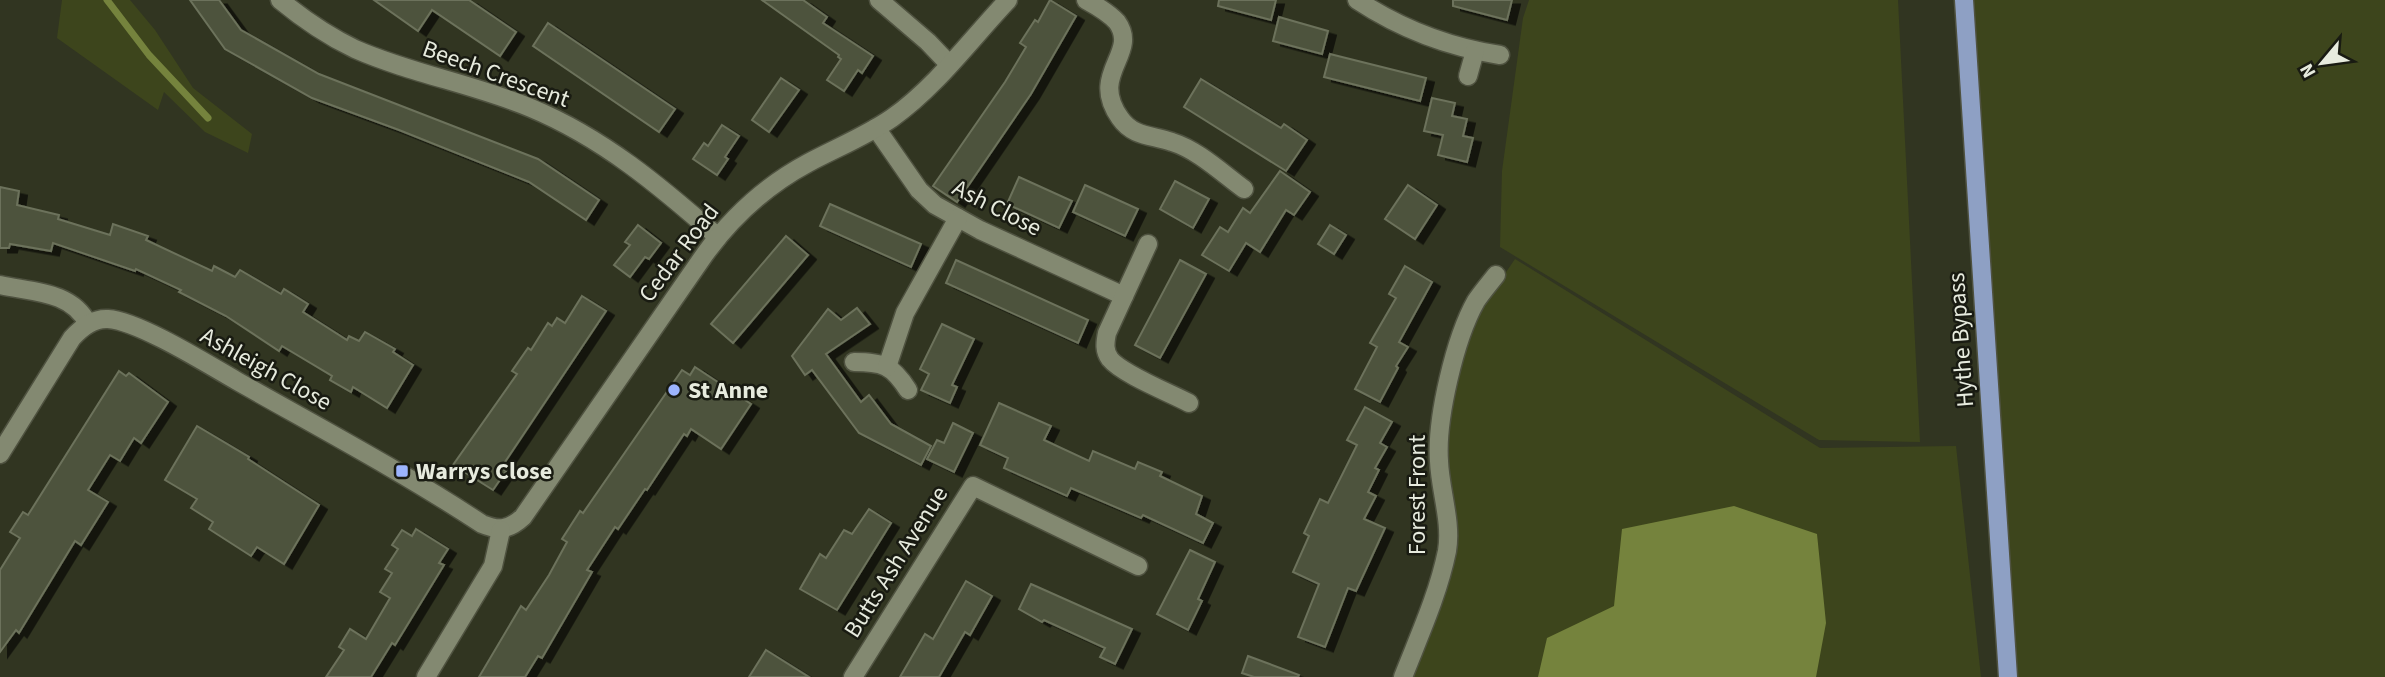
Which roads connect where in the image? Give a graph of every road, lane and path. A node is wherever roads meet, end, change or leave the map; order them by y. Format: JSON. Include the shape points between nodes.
{"nodes":[{"id":1,"x":279,"y":0,"type":"edge"},
{"id":2,"x":879,"y":0,"type":"edge"},
{"id":3,"x":1008,"y":0,"type":"edge"},
{"id":4,"x":1086,"y":0,"type":"edge"},
{"id":5,"x":1357,"y":0,"type":"edge"},
{"id":6,"x":1964,"y":0,"type":"edge"},
{"id":7,"x":1475,"y":51,"type":"junction"},
{"id":8,"x":1500,"y":55,"type":"dead end"},
{"id":9,"x":949,"y":64,"type":"junction"},
{"id":10,"x":1468,"y":76,"type":"dead end"},
{"id":11,"x":876,"y":128,"type":"junction"},
{"id":12,"x":1244,"y":189,"type":"dead end"},
{"id":13,"x":958,"y":219,"type":"junction"},
{"id":14,"x":718,"y":237,"type":"junction"},
{"id":15,"x":1148,"y":244,"type":"dead end"},
{"id":16,"x":1496,"y":275,"type":"dead end"},
{"id":17,"x":0,"y":285,"type":"edge"},
{"id":18,"x":1124,"y":296,"type":"junction"},
{"id":19,"x":88,"y":324,"type":"junction"},
{"id":20,"x":854,"y":362,"type":"dead end"},
{"id":21,"x":887,"y":367,"type":"junction"},
{"id":22,"x":908,"y":390,"type":"dead end"},
{"id":23,"x":1189,"y":402,"type":"dead end"},
{"id":24,"x":0,"y":454,"type":"edge"},
{"id":25,"x":501,"y":530,"type":"junction"},
{"id":26,"x":1138,"y":566,"type":"dead end"},
{"id":27,"x":426,"y":677,"type":"edge"},
{"id":28,"x":853,"y":677,"type":"edge"},
{"id":29,"x":1403,"y":677,"type":"edge"},
{"id":30,"x":2008,"y":677,"type":"edge"}],
"edges":[{"from":1,"to":14,"type":"street","name":"Beech Crescent","via":[[354,48],[491,92],[594,139]]},
{"from":2,"to":9,"type":"street"},
{"from":3,"to":9,"type":"street","name":"Cedar Road"},
{"from":4,"to":12,"type":"street","via":[[1116,21],[1123,37],[1108,88],[1125,125],[1142,135],[1184,146]]},
{"from":5,"to":7,"type":"street","via":[[1422,35]]},
{"from":6,"to":30,"type":"main road","name":"Hythe Bypass"},
{"from":7,"to":8,"type":"street"},
{"from":7,"to":10,"type":"street"},
{"from":9,"to":11,"type":"street","name":"Cedar Road","via":[[895,116]]},
{"from":11,"to":13,"type":"street","name":"Ash Close","via":[[919,190]]},
{"from":11,"to":14,"type":"street","name":"Cedar Road","via":[[771,186]]},
{"from":13,"to":18,"type":"street","name":"Ash Close"},
{"from":13,"to":21,"type":"street","via":[[905,313]]},
{"from":14,"to":25,"type":"street","name":"Cedar Road","via":[[523,517]]},
{"from":15,"to":18,"type":"street"},
{"from":16,"to":29,"type":"street","name":"Forest Front","via":[[1465,325],[1452,369],[1439,431],[1438,461],[1447,549]]},
{"from":17,"to":19,"type":"street","via":[[68,301]]},
{"from":18,"to":23,"type":"street","via":[[1107,333],[1106,353],[1119,367]]},
{"from":19,"to":24,"type":"street","via":[[72,338]]},
{"from":19,"to":25,"type":"street","name":"Ashleigh Close","via":[[109,319],[136,327],[392,467],[482,524]]},
{"from":20,"to":21,"type":"street"},
{"from":21,"to":22,"type":"street"},
{"from":25,"to":27,"type":"street","via":[[493,566]]},
{"from":26,"to":28,"type":"street","name":"Butts Ash Avenue","via":[[973,486]]}]}
